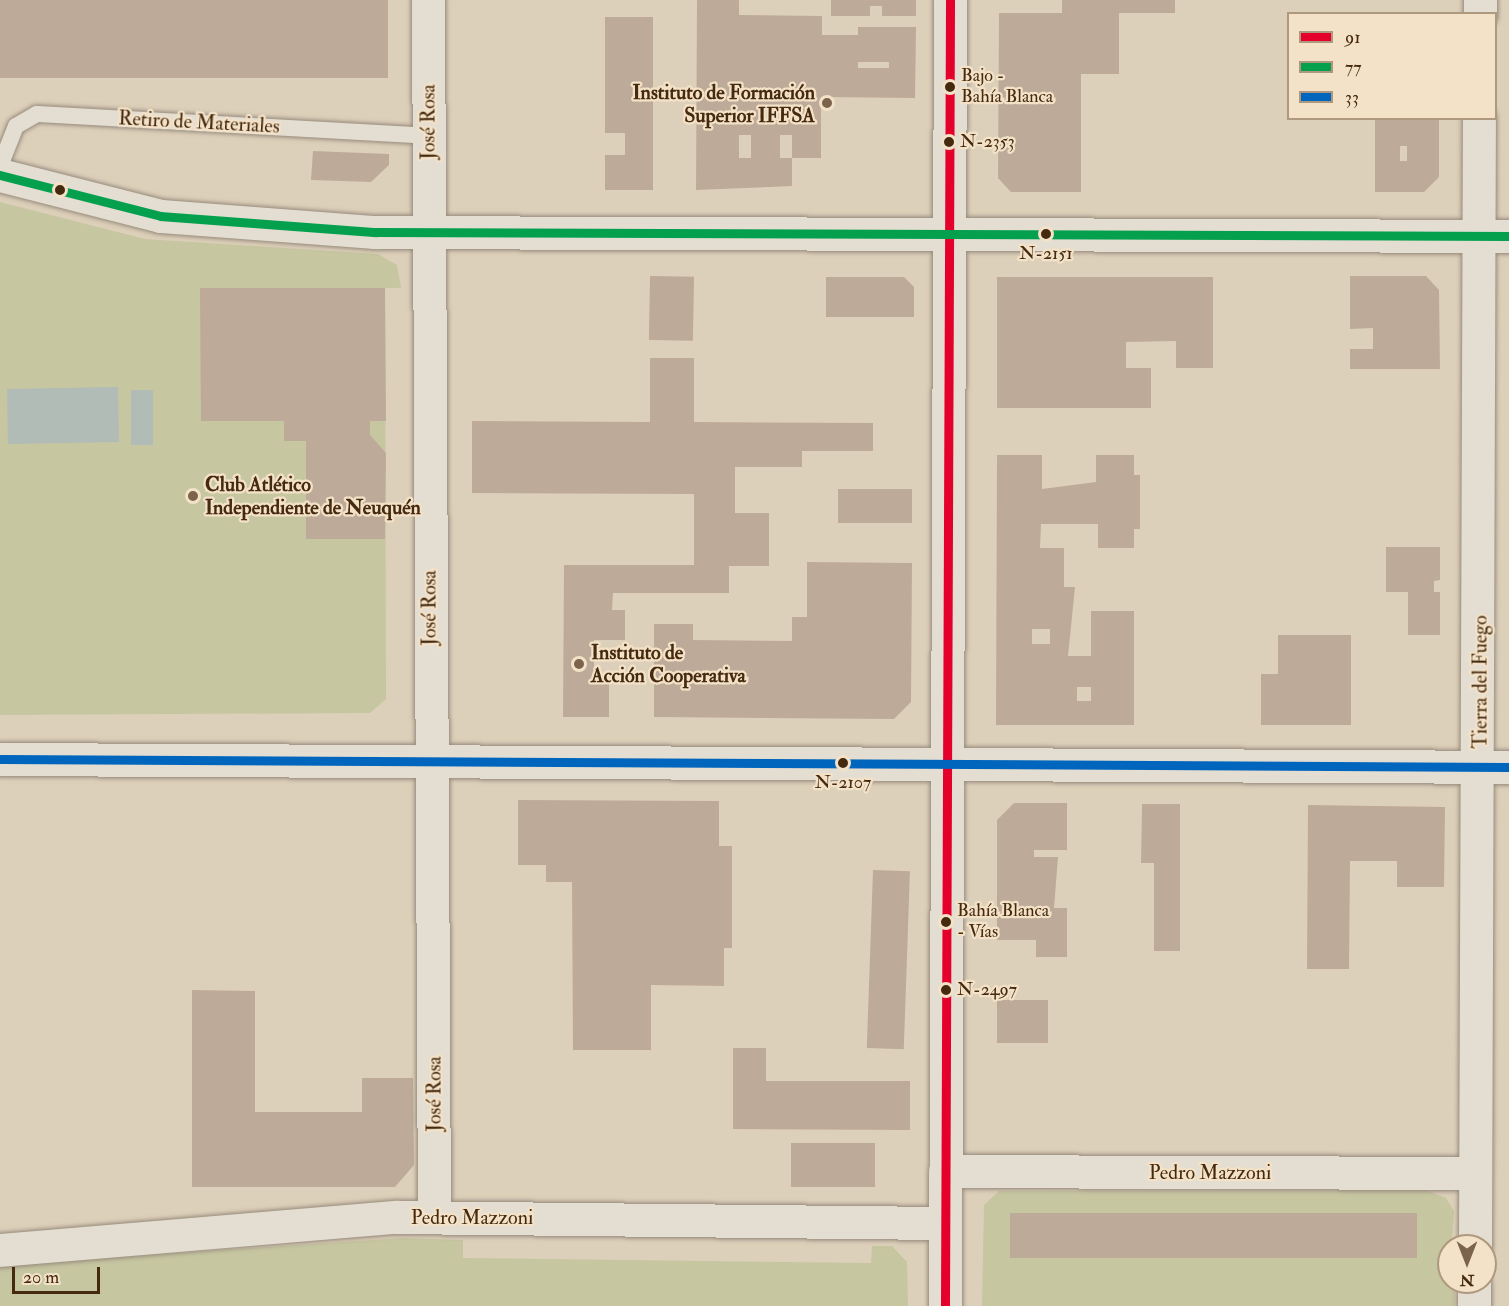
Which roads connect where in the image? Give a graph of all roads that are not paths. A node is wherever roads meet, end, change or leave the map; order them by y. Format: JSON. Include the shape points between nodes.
{"nodes":[{"id":1,"x":428,"y":0,"type":"edge"},
{"id":2,"x":950,"y":0,"type":"edge"},
{"id":3,"x":1479,"y":120,"type":"edge"},
{"id":4,"x":428,"y":136,"type":"junction"},
{"id":5,"x":0,"y":166,"type":"edge"},
{"id":6,"x":0,"y":175,"type":"edge"},
{"id":7,"x":429,"y":233,"type":"junction"},
{"id":8,"x":949,"y":234,"type":"junction"},
{"id":9,"x":1494,"y":236,"type":"edge"},
{"id":10,"x":0,"y":759,"type":"edge"},
{"id":11,"x":432,"y":761,"type":"junction"},
{"id":12,"x":947,"y":764,"type":"junction"},
{"id":13,"x":1495,"y":767,"type":"edge"},
{"id":14,"x":945,"y":1171,"type":"junction"},
{"id":15,"x":1476,"y":1173,"type":"junction"},
{"id":16,"x":434,"y":1216,"type":"junction"},
{"id":17,"x":945,"y":1223,"type":"junction"},
{"id":18,"x":1475,"y":1234,"type":"edge"},
{"id":19,"x":0,"y":1250,"type":"edge"},
{"id":20,"x":945,"y":1306,"type":"edge"}],
"edges":[{"from":1,"to":4,"type":"street","name":"José Rosa"},
{"from":2,"to":8,"type":"street"},
{"from":3,"to":9,"type":"street","name":"Tierra del Fuego"},
{"from":4,"to":5,"type":"lane","name":"Retiro de Materiales","via":[[37,114],[16,126]]},
{"from":4,"to":7,"type":"street","name":"José Rosa"},
{"from":6,"to":7,"type":"street","via":[[161,216]]},
{"from":7,"to":8,"type":"street"},
{"from":7,"to":11,"type":"street","name":"José Rosa"},
{"from":8,"to":9,"type":"street"},
{"from":8,"to":12,"type":"street"},
{"from":9,"to":13,"type":"street","name":"Tierra del Fuego"},
{"from":10,"to":11,"type":"street"},
{"from":11,"to":12,"type":"street"},
{"from":11,"to":16,"type":"street","name":"José Rosa"},
{"from":12,"to":13,"type":"street"},
{"from":12,"to":14,"type":"street"},
{"from":13,"to":15,"type":"street","name":"Tierra del Fuego"},
{"from":14,"to":15,"type":"street","name":"Pedro Mazzoni"},
{"from":14,"to":17,"type":"street"},
{"from":15,"to":18,"type":"street","name":"Tierra del Fuego"},
{"from":16,"to":17,"type":"street","name":"Pedro Mazzoni"},
{"from":16,"to":19,"type":"street","name":"Pedro Mazzoni"},
{"from":17,"to":20,"type":"street"}]}
